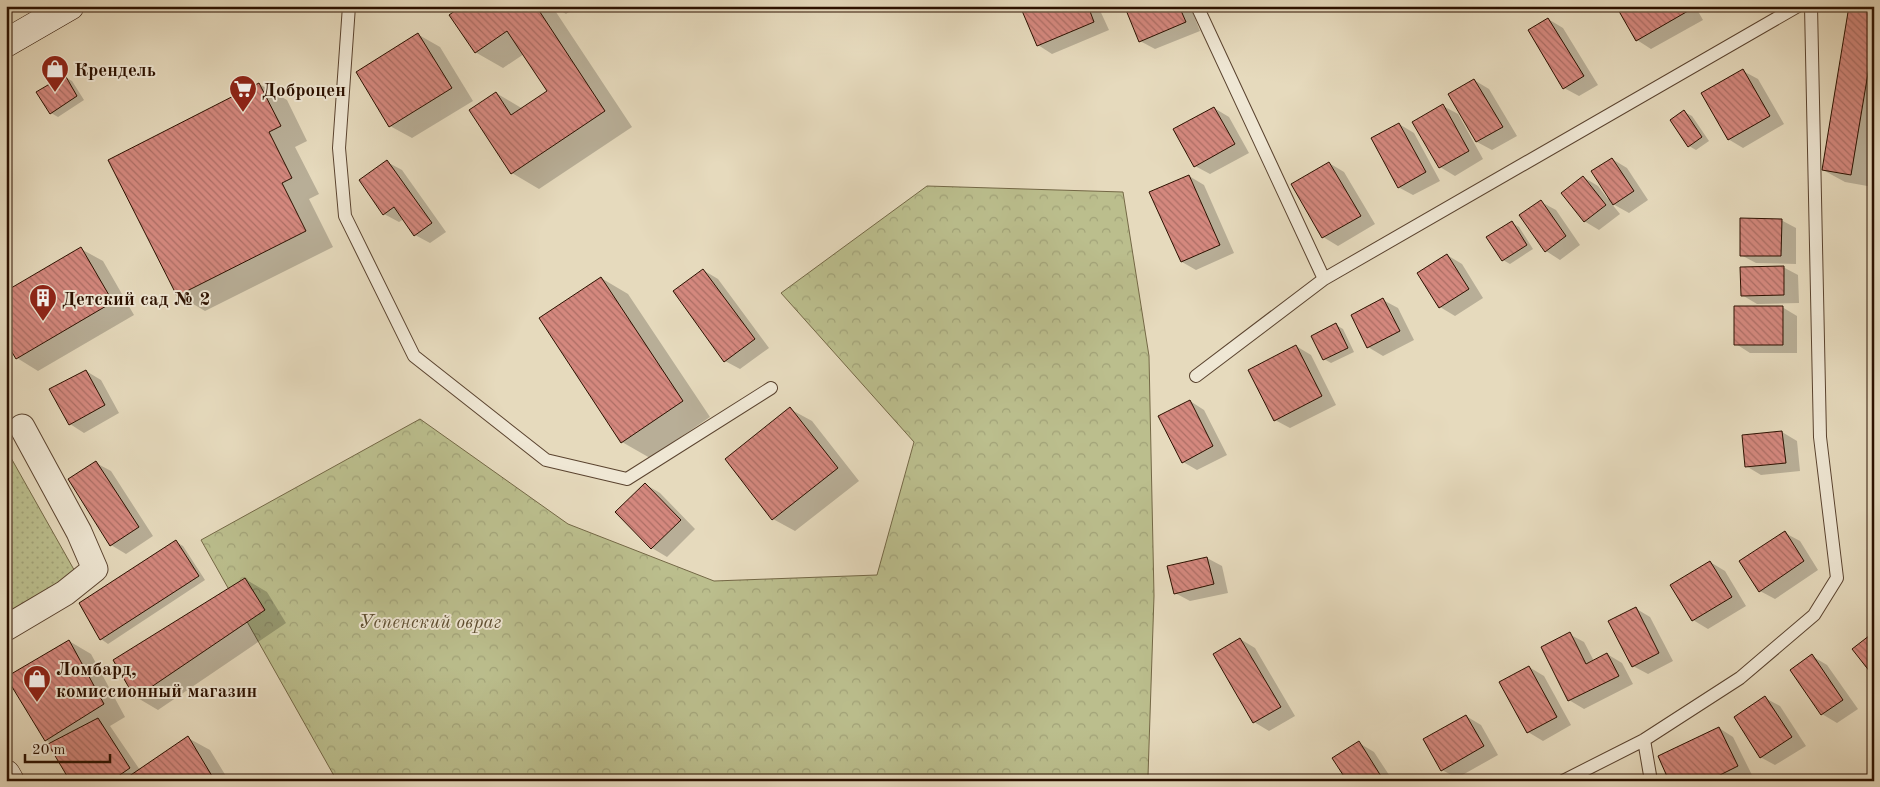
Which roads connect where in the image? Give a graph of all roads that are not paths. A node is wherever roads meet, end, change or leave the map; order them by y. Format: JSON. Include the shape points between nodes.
{"nodes":[{"id":1,"x":70,"y":6,"type":"edge"},
{"id":2,"x":349,"y":6,"type":"edge"},
{"id":3,"x":1197,"y":6,"type":"edge"},
{"id":4,"x":1798,"y":6,"type":"edge"},
{"id":5,"x":1811,"y":6,"type":"edge"},
{"id":6,"x":6,"y":42,"type":"edge"},
{"id":7,"x":1324,"y":279,"type":"junction"},
{"id":8,"x":1196,"y":376,"type":"dead end"},
{"id":9,"x":771,"y":388,"type":"dead end"},
{"id":10,"x":22,"y":427,"type":"dead end"},
{"id":11,"x":6,"y":628,"type":"edge"},
{"id":12,"x":1644,"y":740,"type":"junction"},
{"id":13,"x":6,"y":774,"type":"edge"},
{"id":14,"x":10,"y":781,"type":"edge"},
{"id":15,"x":1564,"y":781,"type":"edge"},
{"id":16,"x":1651,"y":781,"type":"edge"}],
"edges":[{"from":1,"to":6,"type":"street"},
{"from":2,"to":9,"type":"lane","via":[[339,148],[345,216],[414,356],[546,460],[627,479]]},
{"from":3,"to":7,"type":"lane"},
{"from":4,"to":7,"type":"lane"},
{"from":5,"to":12,"type":"lane","via":[[1820,437],[1837,578],[1814,615],[1747,672]]},
{"from":7,"to":8,"type":"lane"},
{"from":10,"to":11,"type":"street","via":[[79,532],[95,569],[65,593]]},
{"from":12,"to":15,"type":"lane"},
{"from":12,"to":16,"type":"lane"},
{"from":13,"to":14,"type":"street"}]}
